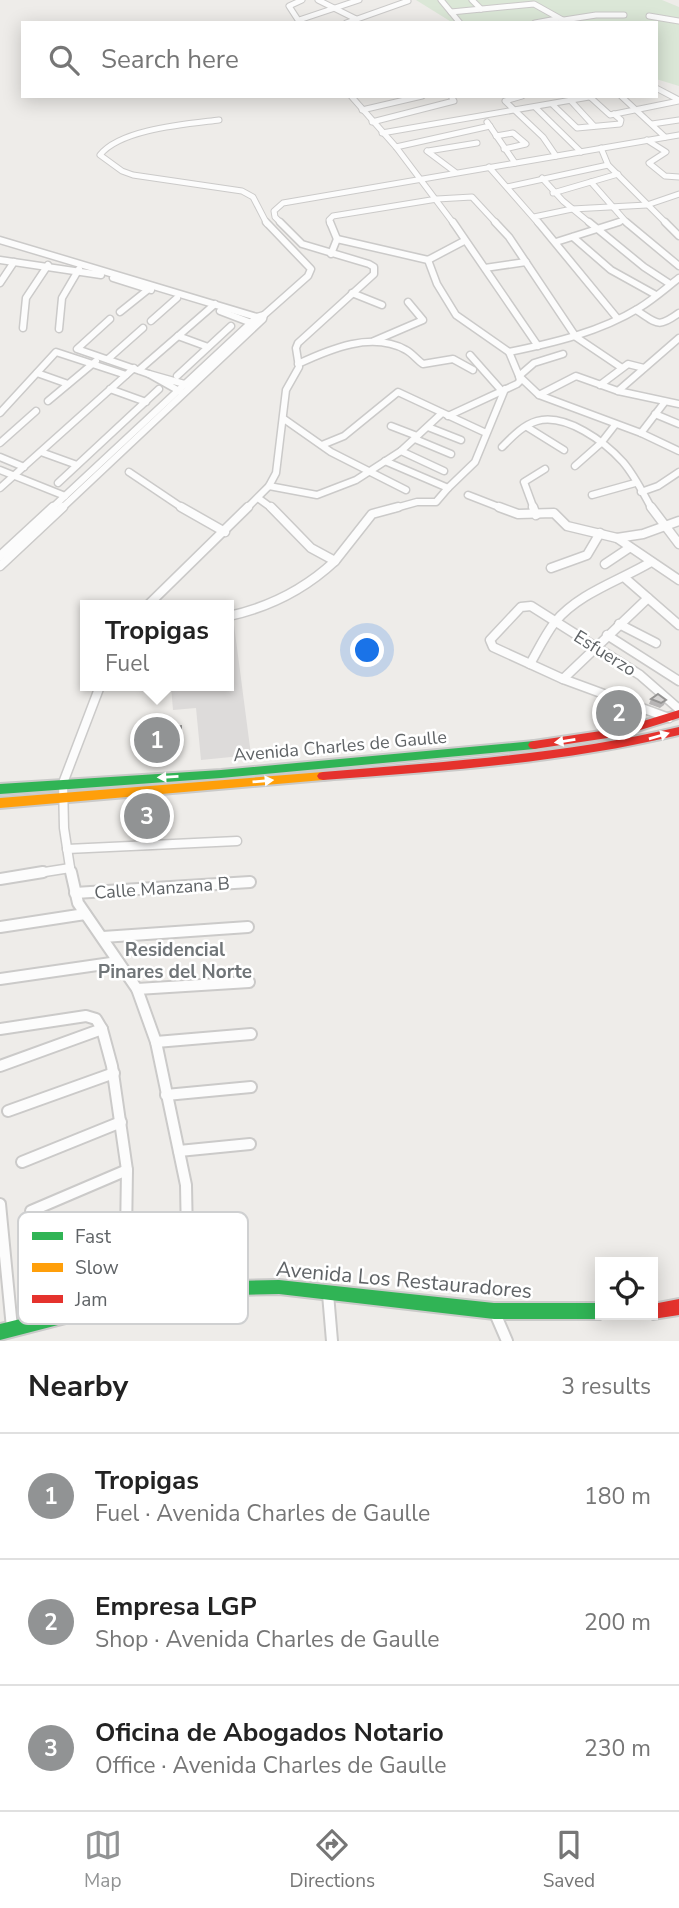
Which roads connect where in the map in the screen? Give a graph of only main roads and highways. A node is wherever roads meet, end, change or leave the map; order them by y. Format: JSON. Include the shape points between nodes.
{"nodes":[{"id":1,"x":674,"y":716,"type":"edge"},
{"id":2,"x":679,"y":731,"type":"edge"},
{"id":3,"x":0,"y":789,"type":"edge"},
{"id":4,"x":0,"y":803,"type":"edge"},
{"id":5,"x":248,"y":1288,"type":"edge"},
{"id":6,"x":679,"y":1307,"type":"edge"},
{"id":7,"x":658,"y":1310,"type":"edge"},
{"id":8,"x":595,"y":1311,"type":"edge"},
{"id":9,"x":31,"y":1324,"type":"edge"},
{"id":10,"x":6,"y":1330,"type":"edge"}],
"edges":[{"from":1,"to":3,"type":"main road","name":"Avenida Charles de Gaulle","one_way":true,"via":[[621,732],[550,744]]},
{"from":4,"to":2,"type":"main road","name":"Avenida Charles de Gaulle","one_way":true,"via":[[557,756]]},
{"from":5,"to":8,"type":"main road","name":"Avenida Los Restauradores","via":[[279,1287],[494,1311]]},
{"from":6,"to":7,"type":"main road"},
{"from":9,"to":10,"type":"main road","name":"Avenida Los Restauradores"}]}
